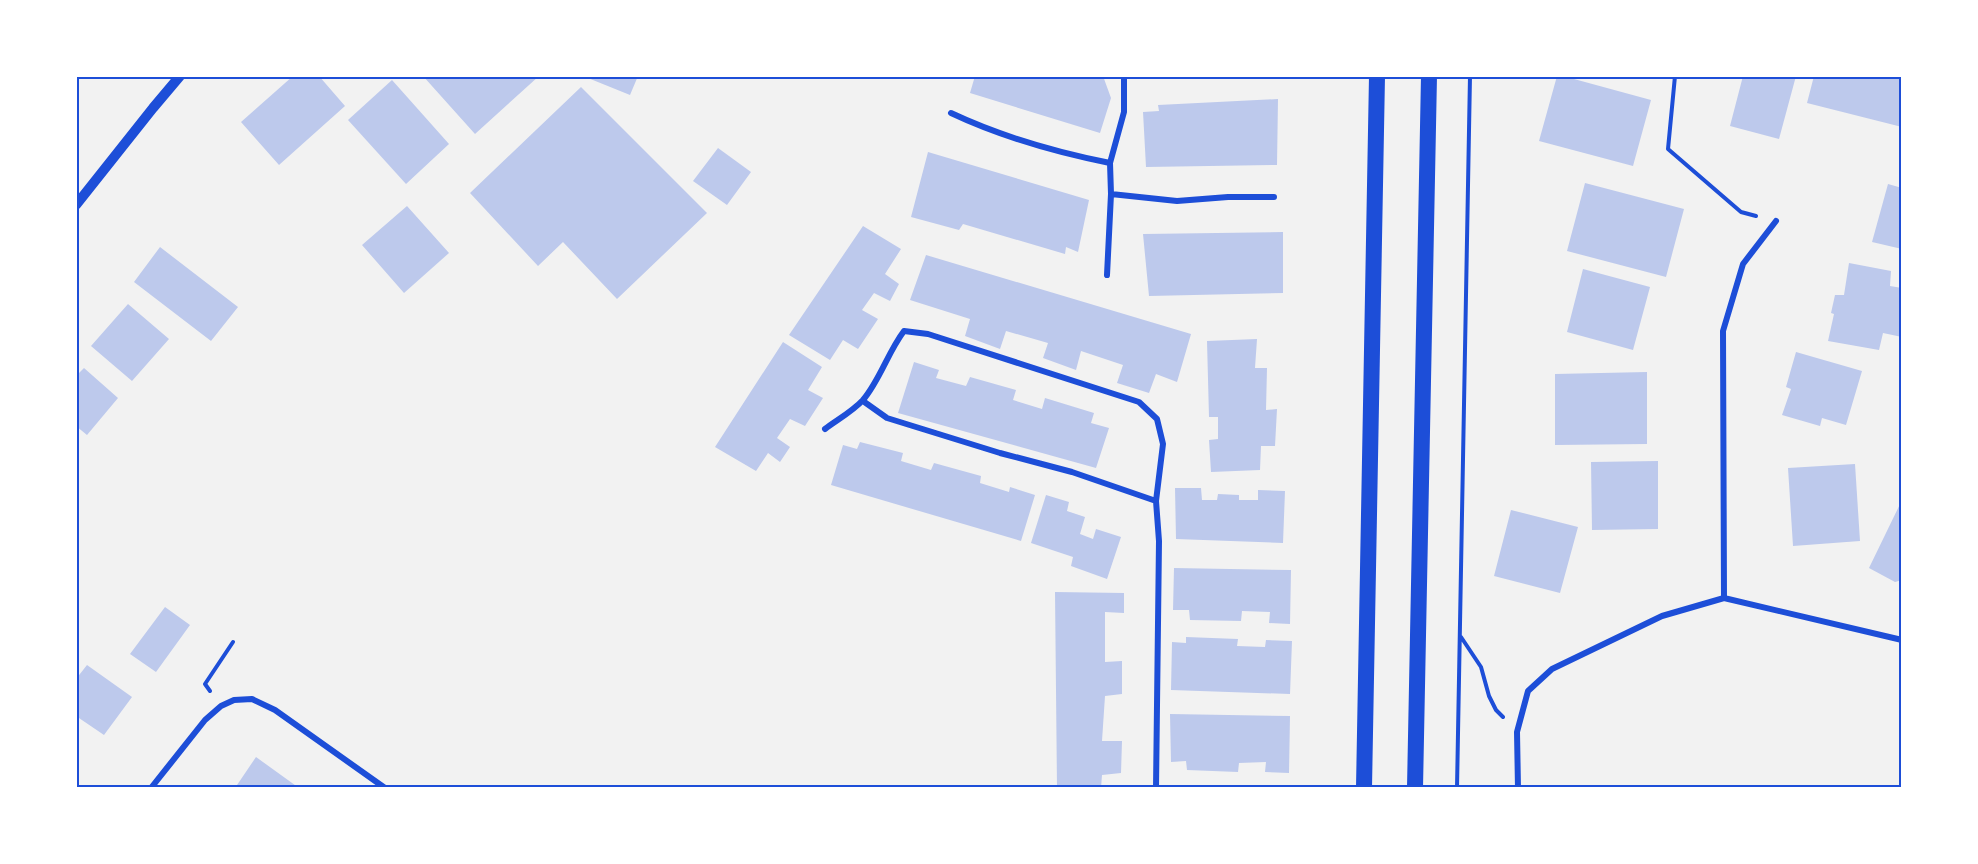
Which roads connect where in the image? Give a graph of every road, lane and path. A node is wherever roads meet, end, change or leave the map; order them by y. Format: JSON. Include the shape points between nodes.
{"nodes":[{"id":1,"x":180,"y":76,"type":"edge"},
{"id":2,"x":1124,"y":76,"type":"edge"},
{"id":3,"x":1377,"y":76,"type":"edge"},
{"id":4,"x":1429,"y":76,"type":"edge"},
{"id":5,"x":1470,"y":76,"type":"edge"},
{"id":6,"x":1674,"y":76,"type":"edge"},
{"id":7,"x":951,"y":113,"type":"dead end"},
{"id":8,"x":1110,"y":163,"type":"junction"},
{"id":9,"x":1111,"y":194,"type":"junction"},
{"id":10,"x":1274,"y":197,"type":"dead end"},
{"id":11,"x":76,"y":205,"type":"edge"},
{"id":12,"x":1776,"y":221,"type":"joint"},
{"id":13,"x":1107,"y":275,"type":"dead end"},
{"id":14,"x":863,"y":401,"type":"junction"},
{"id":15,"x":825,"y":429,"type":"dead end"},
{"id":16,"x":1156,"y":501,"type":"junction"},
{"id":17,"x":1724,"y":597,"type":"junction"},
{"id":18,"x":1460,"y":637,"type":"junction"},
{"id":19,"x":1902,"y":640,"type":"edge"},
{"id":20,"x":233,"y":642,"type":"dead end"},
{"id":21,"x":221,"y":706,"type":"junction"},
{"id":22,"x":1517,"y":732,"type":"junction"},
{"id":23,"x":152,"y":788,"type":"edge"},
{"id":24,"x":384,"y":788,"type":"edge"},
{"id":25,"x":1156,"y":788,"type":"edge"},
{"id":26,"x":1364,"y":788,"type":"edge"},
{"id":27,"x":1415,"y":788,"type":"edge"},
{"id":28,"x":1457,"y":788,"type":"edge"},
{"id":29,"x":1518,"y":788,"type":"edge"}],
"edges":[{"from":1,"to":11,"type":"street"},
{"from":2,"to":8,"type":"street","via":[[1124,112]]},
{"from":3,"to":26,"type":"highway"},
{"from":4,"to":27,"type":"highway"},
{"from":5,"to":18,"type":"path"},
{"from":6,"to":12,"type":"path","via":[[1668,149],[1741,212]]},
{"from":7,"to":8,"type":"street","via":[[999,134]]},
{"from":8,"to":9,"type":"street"},
{"from":9,"to":10,"type":"street","via":[[1178,201]]},
{"from":9,"to":13,"type":"street"},
{"from":12,"to":17,"type":"street","via":[[1743,264],[1723,331]]},
{"from":14,"to":15,"type":"street"},
{"from":14,"to":16,"type":"street","via":[[887,418]]},
{"from":14,"to":16,"type":"street","via":[[904,331],[928,334],[1139,402],[1157,419],[1163,444]]},
{"from":16,"to":25,"type":"street","via":[[1159,541]]},
{"from":17,"to":19,"type":"street"},
{"from":17,"to":22,"type":"street","via":[[1662,616],[1552,669],[1528,691]]},
{"from":18,"to":22,"type":"path","via":[[1481,668],[1496,710]]},
{"from":18,"to":28,"type":"path"},
{"from":20,"to":21,"type":"path","via":[[205,684]]},
{"from":21,"to":23,"type":"street","via":[[205,720]]},
{"from":21,"to":24,"type":"street","via":[[252,699],[274,710]]},
{"from":22,"to":29,"type":"street"}]}
